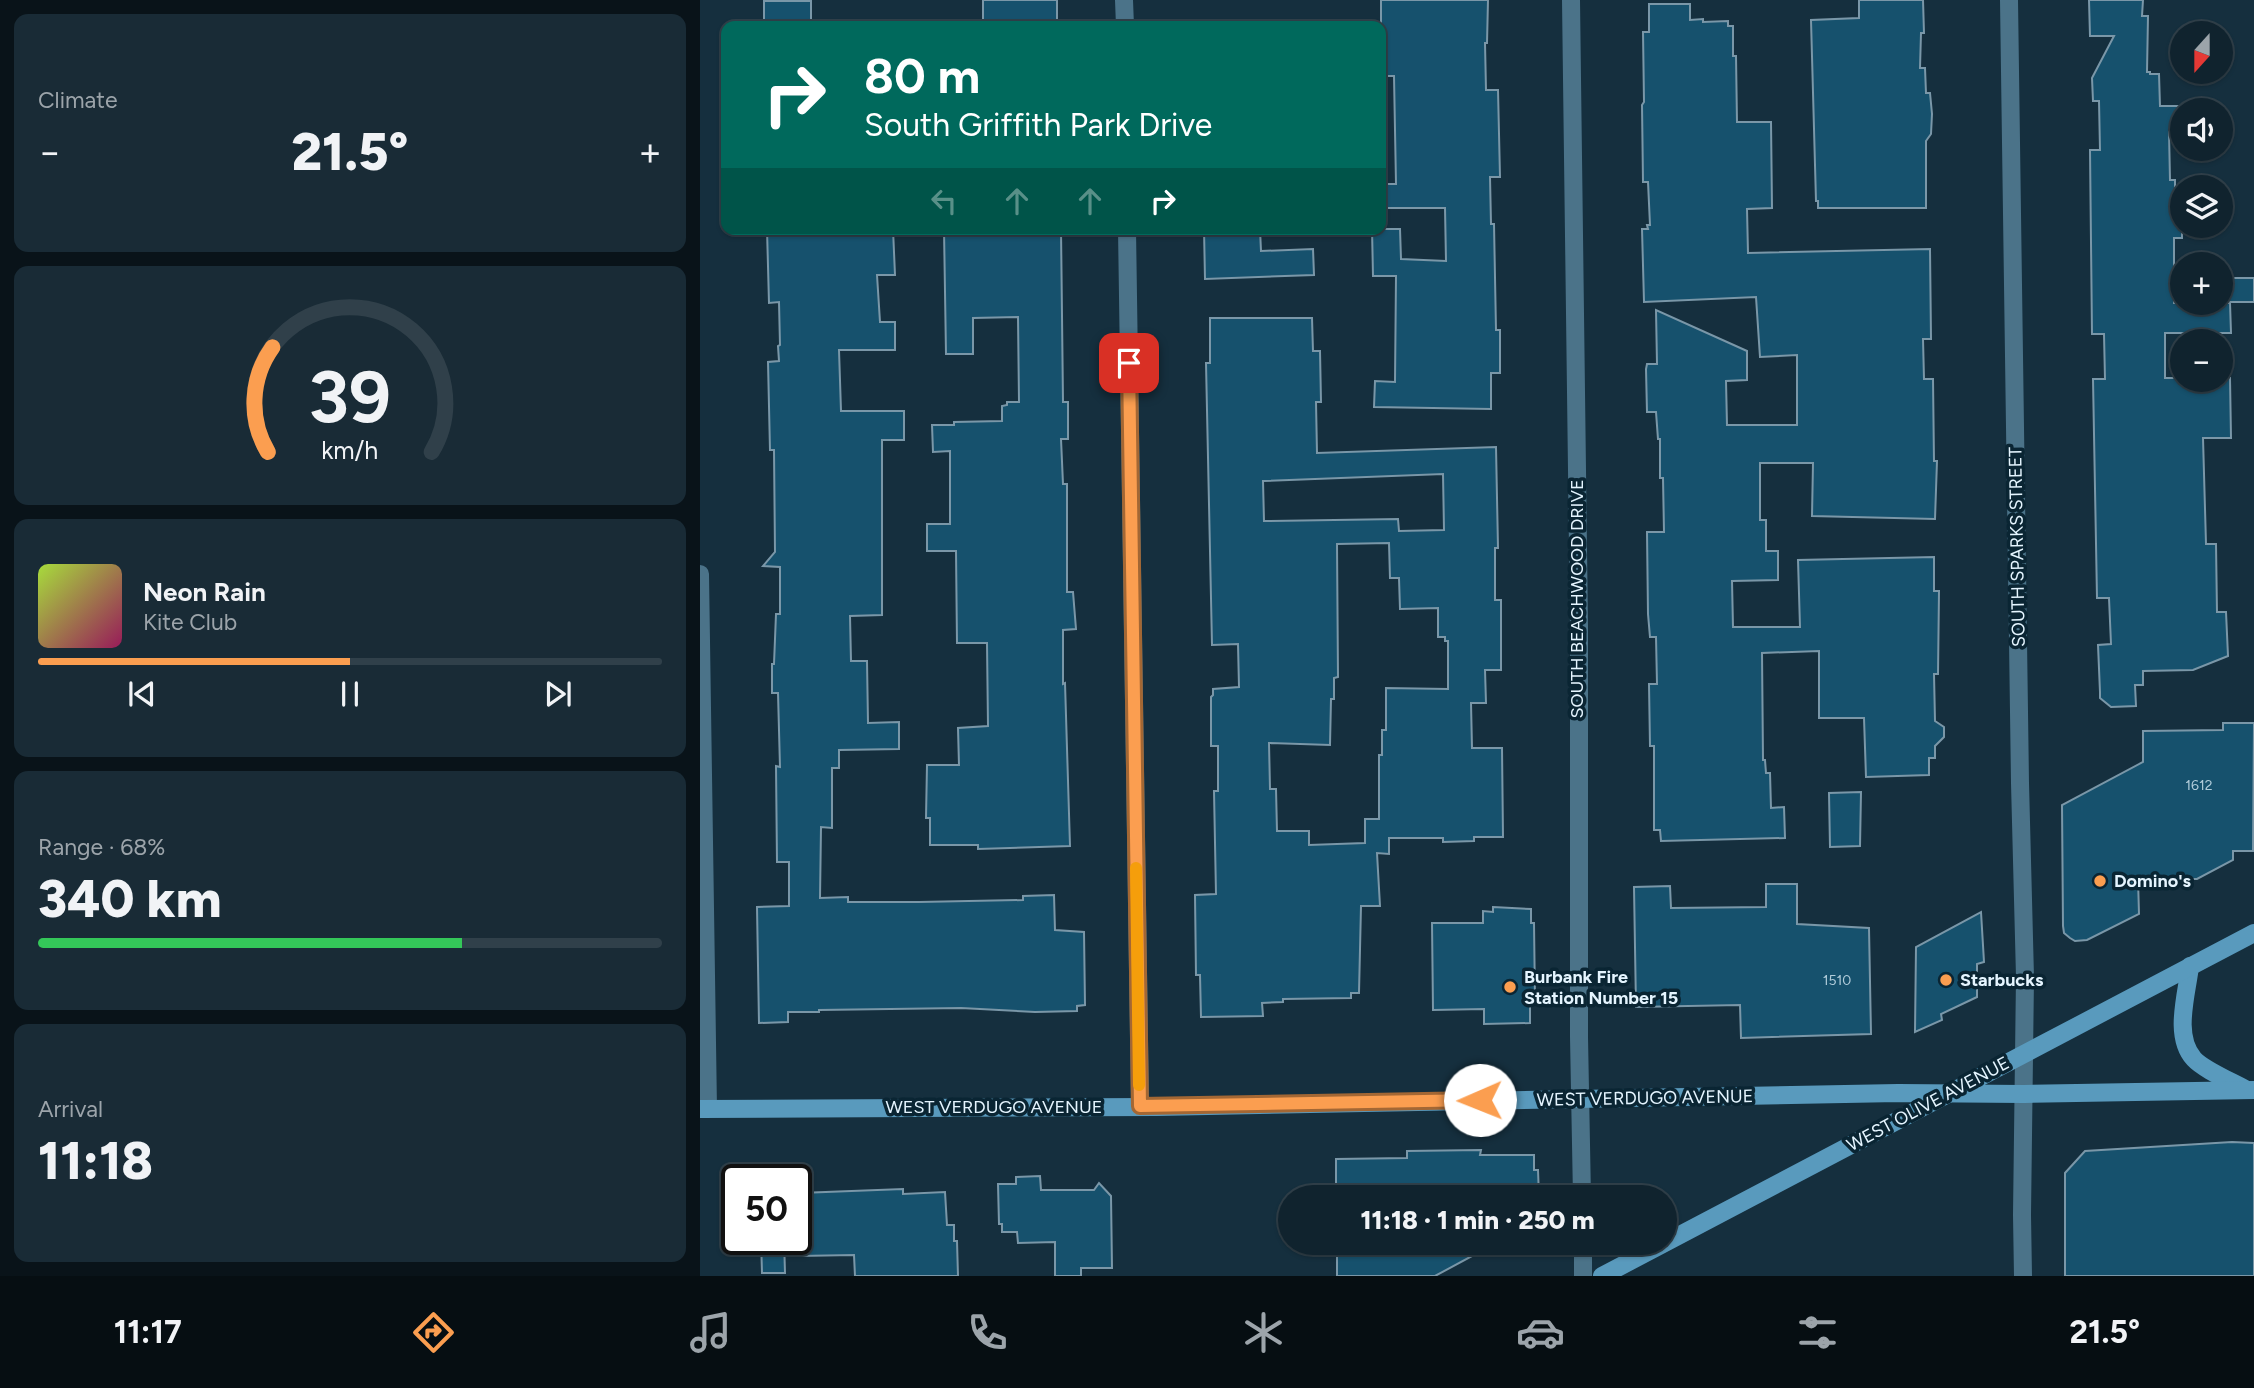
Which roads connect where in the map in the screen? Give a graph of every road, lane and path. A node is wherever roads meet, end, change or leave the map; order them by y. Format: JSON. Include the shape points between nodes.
{"nodes":[{"id":1,"x":1124,"y":0,"type":"edge"},
{"id":2,"x":1572,"y":0,"type":"edge"},
{"id":3,"x":2009,"y":0,"type":"edge"},
{"id":4,"x":1125,"y":21,"type":"edge"},
{"id":5,"x":1128,"y":235,"type":"edge"},
{"id":6,"x":700,"y":573,"type":"edge"},
{"id":7,"x":2254,"y":933,"type":"edge"},
{"id":8,"x":2190,"y":967,"type":"junction"},
{"id":9,"x":2025,"y":1052,"type":"junction"},
{"id":10,"x":2250,"y":1090,"type":"edge"},
{"id":11,"x":1949,"y":1093,"type":"junction"},
{"id":12,"x":2024,"y":1094,"type":"junction"},
{"id":13,"x":1579,"y":1099,"type":"junction"},
{"id":14,"x":1140,"y":1106,"type":"junction"},
{"id":15,"x":704,"y":1109,"type":"edge"},
{"id":16,"x":1582,"y":1185,"type":"edge"},
{"id":17,"x":1583,"y":1255,"type":"edge"},
{"id":18,"x":1583,"y":1276,"type":"edge"},
{"id":19,"x":1602,"y":1276,"type":"edge"},
{"id":20,"x":2023,"y":1276,"type":"edge"}],
"edges":[{"from":1,"to":4,"type":"street"},
{"from":2,"to":13,"type":"street","name":"SOUTH BEACHWOOD DRIVE"},
{"from":3,"to":9,"type":"street","name":"SOUTH SPARKS STREET"},
{"from":5,"to":14,"type":"street"},
{"from":6,"to":15,"type":"street"},
{"from":7,"to":8,"type":"main road","name":"WEST OLIVE AVENUE"},
{"from":8,"to":9,"type":"main road","name":"WEST OLIVE AVENUE"},
{"from":8,"to":10,"type":"main road","via":[[2185,1045],[2195,1060]]},
{"from":9,"to":11,"type":"main road","name":"WEST OLIVE AVENUE"},
{"from":9,"to":12,"type":"street","name":"SOUTH SPARKS STREET"},
{"from":10,"to":12,"type":"main road","name":"WEST VERDUGO AVENUE"},
{"from":11,"to":12,"type":"main road","name":"WEST VERDUGO AVENUE"},
{"from":11,"to":13,"type":"main road","name":"WEST VERDUGO AVENUE"},
{"from":11,"to":19,"type":"main road","name":"WEST OLIVE AVENUE"},
{"from":12,"to":20,"type":"street","name":"SOUTH SPARKS STREET"},
{"from":13,"to":14,"type":"main road","name":"WEST VERDUGO AVENUE"},
{"from":13,"to":16,"type":"street","name":"SOUTH BEACHWOOD DRIVE"},
{"from":14,"to":15,"type":"main road","name":"WEST VERDUGO AVENUE"},
{"from":17,"to":18,"type":"street"}]}
